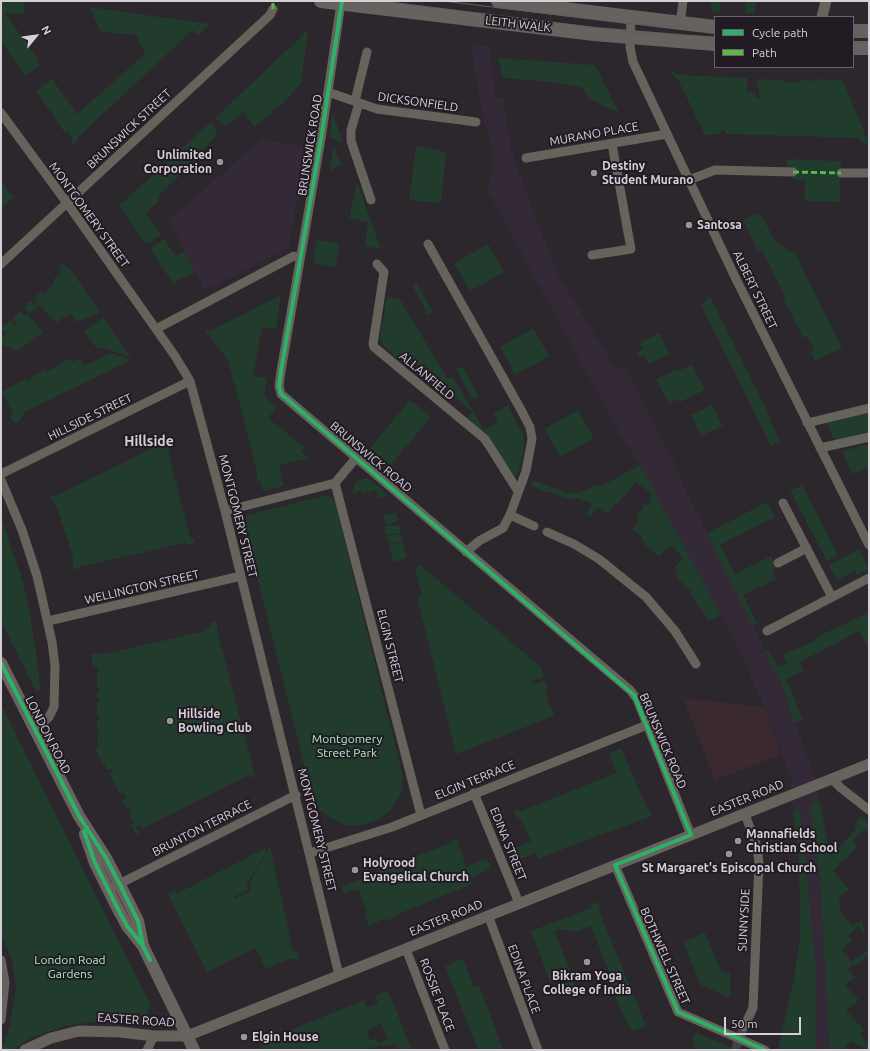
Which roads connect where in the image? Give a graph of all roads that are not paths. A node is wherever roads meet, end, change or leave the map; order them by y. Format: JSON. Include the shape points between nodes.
{"nodes":[{"id":1,"x":321,"y":1,"type":"edge"},
{"id":2,"x":498,"y":1,"type":"edge"},
{"id":3,"x":682,"y":1,"type":"edge"},
{"id":4,"x":826,"y":1,"type":"edge"},
{"id":5,"x":341,"y":2,"type":"edge"},
{"id":6,"x":553,"y":5,"type":"edge"},
{"id":7,"x":273,"y":9,"type":"dead end"},
{"id":8,"x":822,"y":16,"type":"edge"},
{"id":9,"x":631,"y":18,"type":"junction"},
{"id":10,"x":680,"y":24,"type":"junction"},
{"id":11,"x":714,"y":26,"type":"edge"},
{"id":12,"x":854,"y":31,"type":"edge"},
{"id":13,"x":869,"y":32,"type":"edge"},
{"id":14,"x":630,"y":37,"type":"junction"},
{"id":15,"x":714,"y":44,"type":"edge"},
{"id":16,"x":854,"y":48,"type":"edge"},
{"id":17,"x":869,"y":48,"type":"edge"},
{"id":18,"x":367,"y":52,"type":"dead end"},
{"id":19,"x":328,"y":92,"type":"junction"},
{"id":20,"x":357,"y":102,"type":"junction"},
{"id":21,"x":1,"y":113,"type":"edge"},
{"id":22,"x":476,"y":122,"type":"dead end"},
{"id":23,"x":667,"y":134,"type":"junction"},
{"id":24,"x":612,"y":144,"type":"junction"},
{"id":25,"x":526,"y":158,"type":"dead end"},
{"id":26,"x":793,"y":172,"type":"dead end"},
{"id":27,"x":841,"y":173,"type":"dead end"},
{"id":28,"x":869,"y":173,"type":"edge"},
{"id":29,"x":689,"y":180,"type":"junction"},
{"id":30,"x":371,"y":200,"type":"dead end"},
{"id":31,"x":67,"y":203,"type":"junction"},
{"id":32,"x":428,"y":244,"type":"dead end"},
{"id":33,"x":592,"y":255,"type":"dead end"},
{"id":34,"x":294,"y":256,"type":"dead end"},
{"id":35,"x":1,"y":264,"type":"edge"},
{"id":36,"x":377,"y":264,"type":"dead end"},
{"id":37,"x":156,"y":329,"type":"junction"},
{"id":38,"x":190,"y":381,"type":"junction"},
{"id":39,"x":869,"y":408,"type":"edge"},
{"id":40,"x":808,"y":423,"type":"junction"},
{"id":41,"x":869,"y":437,"type":"edge"},
{"id":42,"x":820,"y":448,"type":"junction"},
{"id":43,"x":356,"y":458,"type":"junction"},
{"id":44,"x":1,"y":474,"type":"edge"},
{"id":45,"x":1,"y":480,"type":"edge"},
{"id":46,"x":335,"y":483,"type":"junction"},
{"id":47,"x":518,"y":491,"type":"junction"},
{"id":48,"x":783,"y":503,"type":"dead end"},
{"id":49,"x":225,"y":511,"type":"junction"},
{"id":50,"x":510,"y":515,"type":"junction"},
{"id":51,"x":534,"y":526,"type":"dead end"},
{"id":52,"x":547,"y":532,"type":"dead end"},
{"id":53,"x":869,"y":545,"type":"edge"},
{"id":54,"x":807,"y":548,"type":"junction"},
{"id":55,"x":466,"y":552,"type":"junction"},
{"id":56,"x":778,"y":563,"type":"dead end"},
{"id":57,"x":241,"y":576,"type":"junction"},
{"id":58,"x":869,"y":578,"type":"edge"},
{"id":59,"x":832,"y":597,"type":"junction"},
{"id":60,"x":48,"y":621,"type":"junction"},
{"id":61,"x":767,"y":631,"type":"dead end"},
{"id":62,"x":1,"y":663,"type":"edge"},
{"id":63,"x":696,"y":664,"type":"dead end"},
{"id":64,"x":647,"y":725,"type":"junction"},
{"id":65,"x":34,"y":731,"type":"junction"},
{"id":66,"x":869,"y":764,"type":"edge"},
{"id":67,"x":832,"y":779,"type":"junction"},
{"id":68,"x":474,"y":793,"type":"junction"},
{"id":69,"x":296,"y":795,"type":"junction"},
{"id":70,"x":869,"y":810,"type":"edge"},
{"id":71,"x":745,"y":814,"type":"junction"},
{"id":72,"x":421,"y":815,"type":"junction"},
{"id":73,"x":79,"y":816,"type":"junction"},
{"id":74,"x":691,"y":835,"type":"junction"},
{"id":75,"x":310,"y":853,"type":"junction"},
{"id":76,"x":615,"y":865,"type":"junction"},
{"id":77,"x":119,"y":883,"type":"junction"},
{"id":78,"x":108,"y":890,"type":"junction"},
{"id":79,"x":519,"y":903,"type":"junction"},
{"id":80,"x":488,"y":915,"type":"junction"},
{"id":81,"x":143,"y":946,"type":"junction"},
{"id":82,"x":406,"y":949,"type":"junction"},
{"id":83,"x":1,"y":960,"type":"edge"},
{"id":84,"x":340,"y":975,"type":"junction"},
{"id":85,"x":1,"y":1020,"type":"edge"},
{"id":86,"x":744,"y":1027,"type":"tunnel mouth"},
{"id":87,"x":154,"y":1036,"type":"junction"},
{"id":88,"x":187,"y":1036,"type":"junction"},
{"id":89,"x":25,"y":1050,"type":"edge"},
{"id":90,"x":147,"y":1050,"type":"edge"},
{"id":91,"x":194,"y":1050,"type":"edge"},
{"id":92,"x":445,"y":1050,"type":"edge"},
{"id":93,"x":538,"y":1050,"type":"edge"},
{"id":94,"x":765,"y":1050,"type":"edge"}],
"edges":[{"from":1,"to":5,"type":"main road","name":"LEITH WALK"},
{"from":2,"to":6,"type":"main road","name":"LEITH WALK"},
{"from":3,"to":10,"type":"street"},
{"from":4,"to":8,"type":"street"},
{"from":5,"to":14,"type":"main road","name":"LEITH WALK"},
{"from":5,"to":19,"type":"street","name":"BRUNSWICK ROAD"},
{"from":6,"to":9,"type":"main road","name":"LEITH WALK"},
{"from":7,"to":31,"type":"street","name":"BRUNSWICK STREET","via":[[270,15]]},
{"from":9,"to":10,"type":"main road","name":"LEITH WALK"},
{"from":9,"to":14,"type":"street","name":"ALBERT STREET"},
{"from":10,"to":11,"type":"main road","name":"LEITH WALK"},
{"from":12,"to":13,"type":"main road"},
{"from":14,"to":15,"type":"main road","name":"LEITH WALK"},
{"from":14,"to":23,"type":"street","name":"ALBERT STREET","via":[[633,62]]},
{"from":16,"to":17,"type":"main road"},
{"from":18,"to":20,"type":"street","name":"DICKSONFIELD"},
{"from":19,"to":20,"type":"street","name":"DICKSONFIELD"},
{"from":19,"to":43,"type":"street","name":"BRUNSWICK ROAD","via":[[279,386],[283,396]]},
{"from":20,"to":22,"type":"street","name":"DICKSONFIELD","via":[[381,110]]},
{"from":20,"to":30,"type":"street","name":"DICKSONFIELD","via":[[351,141]]},
{"from":21,"to":31,"type":"street","name":"MONTGOMERY STREET"},
{"from":23,"to":24,"type":"street","name":"MURANO PLACE"},
{"from":23,"to":29,"type":"street","name":"ALBERT STREET"},
{"from":24,"to":25,"type":"street","name":"MURANO PLACE"},
{"from":24,"to":33,"type":"street","via":[[632,249]]},
{"from":26,"to":29,"type":"street","via":[[715,170]]},
{"from":27,"to":28,"type":"street"},
{"from":29,"to":40,"type":"street","name":"ALBERT STREET"},
{"from":31,"to":35,"type":"street","name":"BRUNSWICK STREET"},
{"from":31,"to":37,"type":"street","name":"MONTGOMERY STREET"},
{"from":32,"to":47,"type":"street","via":[[530,427],[531,448]]},
{"from":34,"to":37,"type":"street"},
{"from":36,"to":47,"type":"street","name":"ALLANFIELD","via":[[384,272],[374,347],[485,439]]},
{"from":37,"to":38,"type":"street","name":"MONTGOMERY STREET"},
{"from":38,"to":44,"type":"street","name":"HILLSIDE STREET"},
{"from":38,"to":49,"type":"street","name":"MONTGOMERY STREET"},
{"from":39,"to":40,"type":"street"},
{"from":40,"to":42,"type":"street","name":"ALBERT STREET"},
{"from":41,"to":42,"type":"street"},
{"from":42,"to":53,"type":"street","name":"ALBERT STREET"},
{"from":43,"to":46,"type":"street"},
{"from":43,"to":55,"type":"street","name":"BRUNSWICK ROAD"},
{"from":45,"to":60,"type":"street","via":[[30,551]]},
{"from":46,"to":49,"type":"street"},
{"from":46,"to":72,"type":"street","name":"ELGIN STREET"},
{"from":47,"to":50,"type":"street"},
{"from":48,"to":54,"type":"street"},
{"from":49,"to":57,"type":"street","name":"MONTGOMERY STREET"},
{"from":50,"to":51,"type":"street"},
{"from":50,"to":55,"type":"street","via":[[503,528],[479,541]]},
{"from":52,"to":63,"type":"street","via":[[599,559],[646,597],[676,631]]},
{"from":54,"to":56,"type":"street"},
{"from":54,"to":59,"type":"street"},
{"from":55,"to":64,"type":"street","name":"BRUNSWICK ROAD","via":[[630,690],[637,699]]},
{"from":57,"to":60,"type":"street","name":"WELLINGTON STREET"},
{"from":57,"to":69,"type":"street","name":"MONTGOMERY STREET"},
{"from":58,"to":59,"type":"street"},
{"from":59,"to":61,"type":"street"},
{"from":60,"to":65,"type":"street","via":[[55,666],[54,707],[49,717]]},
{"from":62,"to":65,"type":"main road","name":"LONDON ROAD"},
{"from":64,"to":68,"type":"street","name":"ELGIN TERRACE"},
{"from":64,"to":74,"type":"street","name":"BRUNSWICK ROAD"},
{"from":65,"to":73,"type":"main road","name":"LONDON ROAD"},
{"from":66,"to":67,"type":"street","name":"EASTER ROAD"},
{"from":67,"to":70,"type":"street"},
{"from":67,"to":71,"type":"street","name":"EASTER ROAD"},
{"from":68,"to":72,"type":"street","name":"ELGIN TERRACE"},
{"from":68,"to":79,"type":"street","name":"EDINA STREET"},
{"from":69,"to":75,"type":"street","name":"MONTGOMERY STREET"},
{"from":69,"to":77,"type":"street","name":"BRUNTON TERRACE"},
{"from":71,"to":74,"type":"street","name":"EASTER ROAD"},
{"from":71,"to":86,"type":"street","name":"SUNNYSIDE","via":[[757,847],[759,862],[753,1008]]},
{"from":72,"to":75,"type":"street","name":"ELGIN TERRACE"},
{"from":73,"to":77,"type":"main road","name":"LONDON ROAD"},
{"from":73,"to":78,"type":"main road","name":"LONDON ROAD","via":[[95,863]]},
{"from":74,"to":76,"type":"street","name":"EASTER ROAD"},
{"from":75,"to":84,"type":"street","name":"MONTGOMERY STREET"},
{"from":76,"to":79,"type":"street","name":"EASTER ROAD"},
{"from":76,"to":94,"type":"street","name":"BOTHWELL STREET","via":[[678,1012]]},
{"from":77,"to":78,"type":"street"},
{"from":77,"to":81,"type":"main road","name":"LONDON ROAD","via":[[138,921]]},
{"from":78,"to":81,"type":"main road","name":"LONDON ROAD","via":[[127,926]]},
{"from":79,"to":80,"type":"street","name":"EASTER ROAD"},
{"from":80,"to":82,"type":"street","name":"EASTER ROAD"},
{"from":80,"to":93,"type":"street","name":"EDINA PLACE"},
{"from":81,"to":88,"type":"main road","name":"LONDON ROAD"},
{"from":82,"to":84,"type":"street","name":"EASTER ROAD"},
{"from":82,"to":92,"type":"street","name":"ROSSIE PLACE"},
{"from":83,"to":85,"type":"street","via":[[5,982]]},
{"from":84,"to":88,"type":"street","name":"EASTER ROAD"},
{"from":87,"to":88,"type":"street","name":"EASTER ROAD"},
{"from":87,"to":89,"type":"street","name":"EASTER ROAD","via":[[79,1031],[51,1038]]},
{"from":87,"to":90,"type":"street"},
{"from":88,"to":91,"type":"main road","name":"LONDON ROAD"}]}
